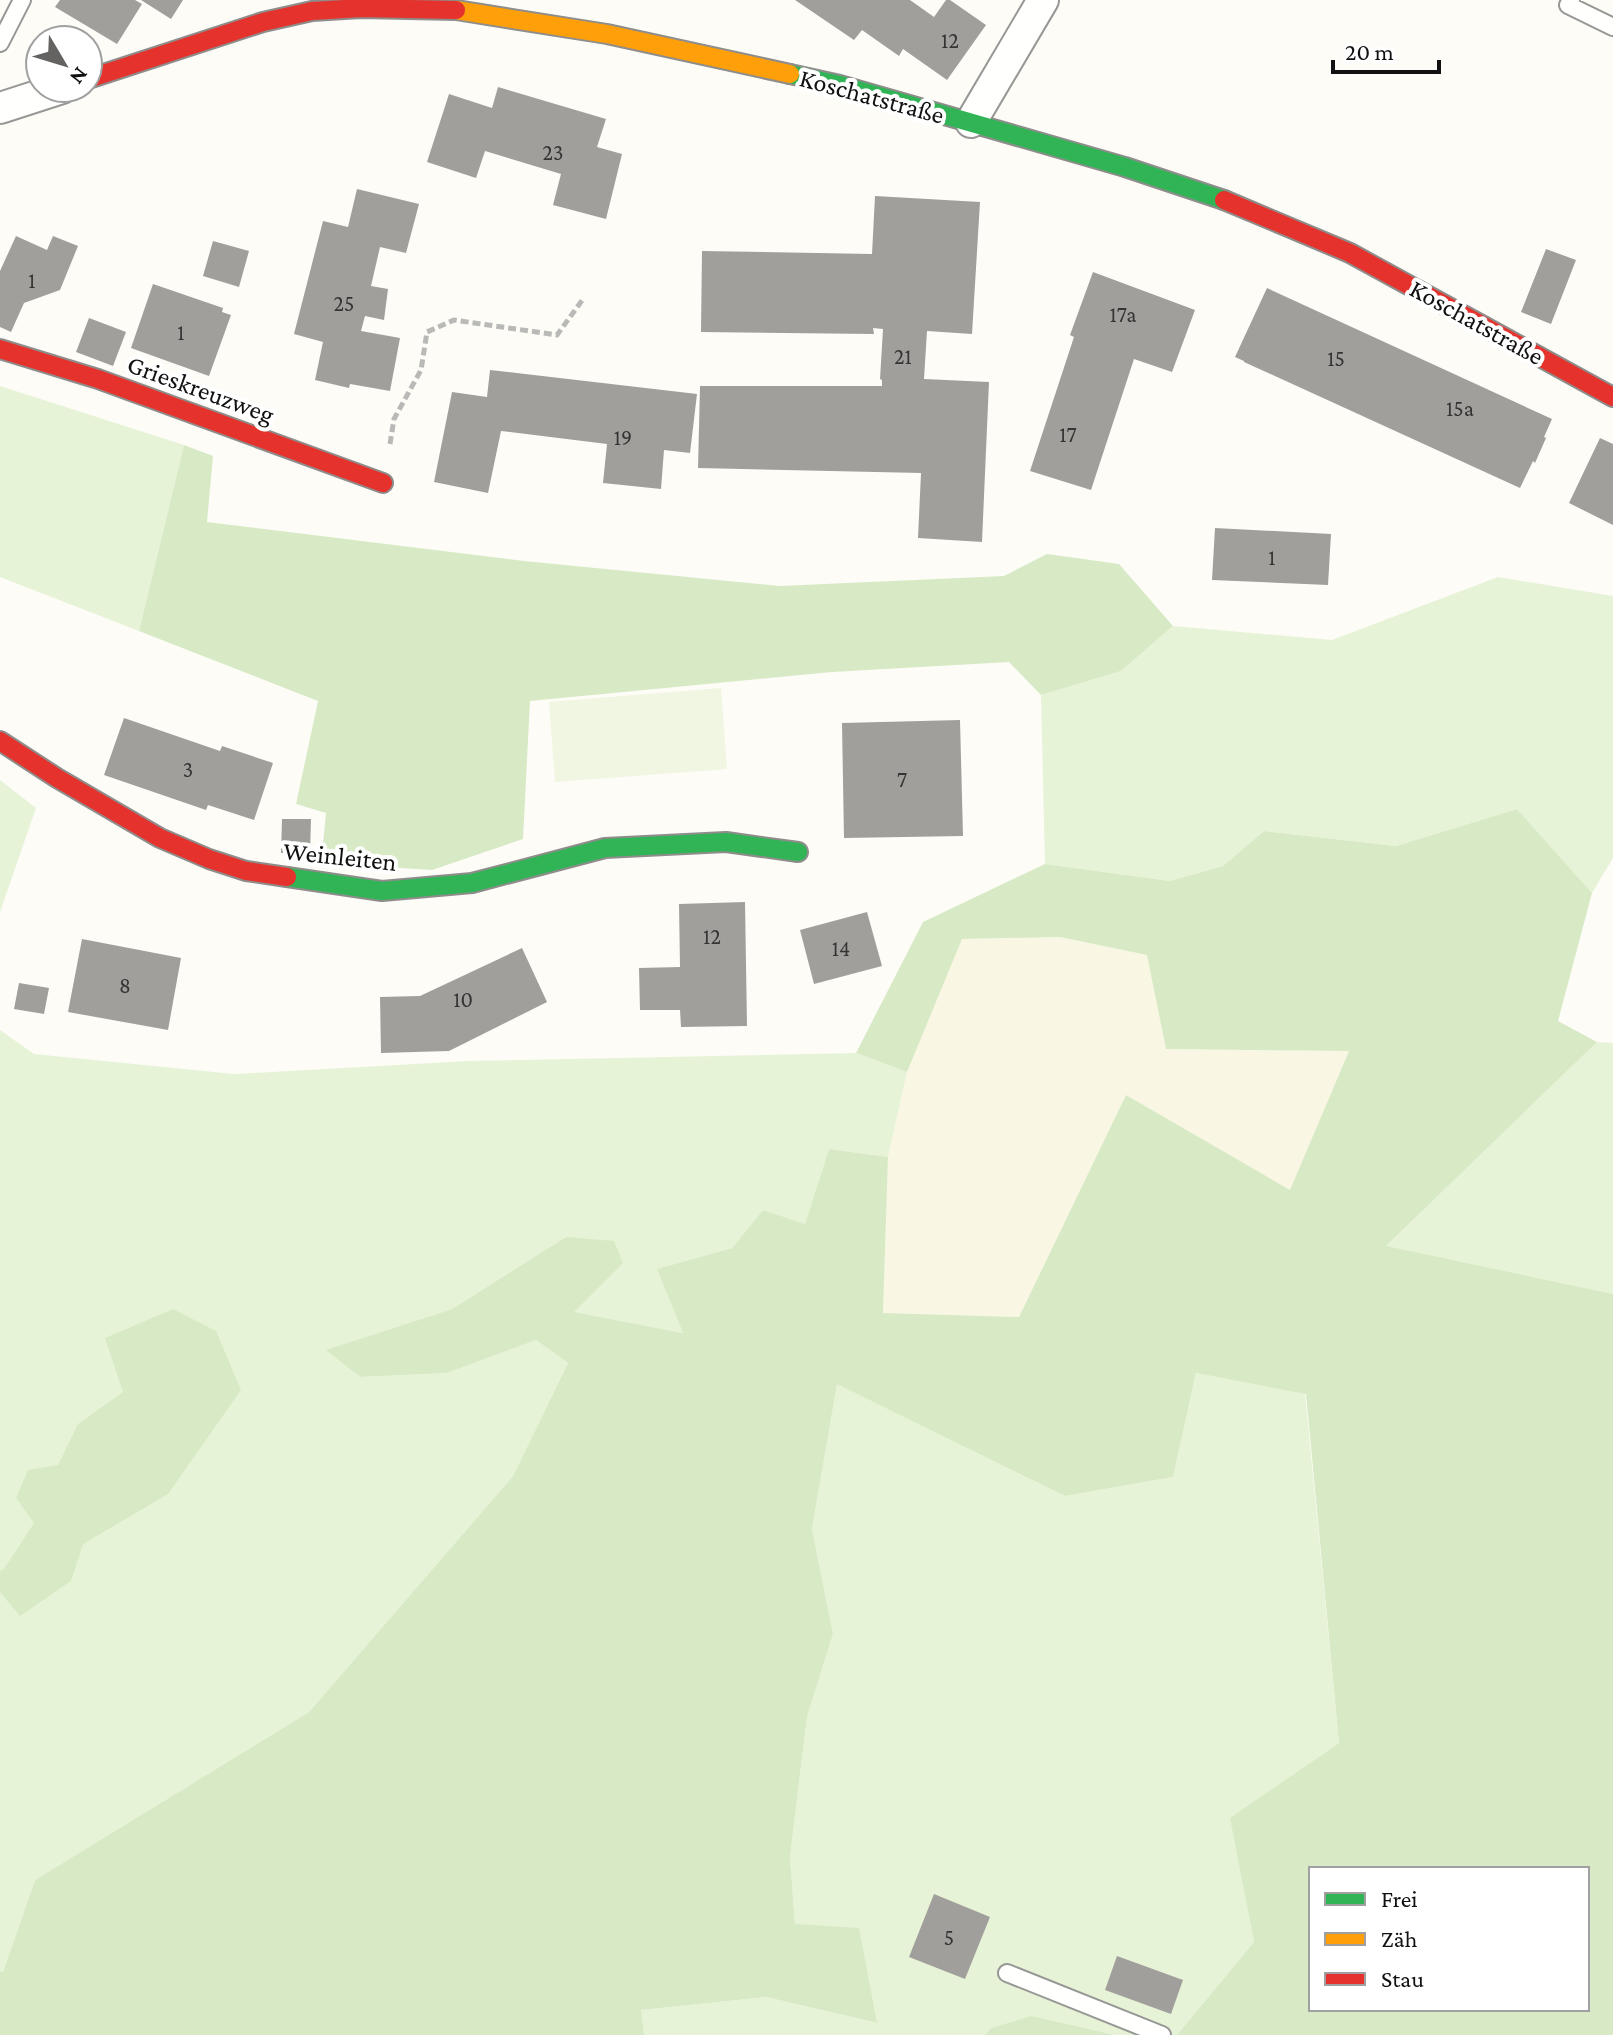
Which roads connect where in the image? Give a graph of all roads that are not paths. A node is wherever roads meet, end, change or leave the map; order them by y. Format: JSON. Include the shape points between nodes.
{"nodes":[{"id":1,"x":22,"y":0,"type":"edge"},
{"id":2,"x":1043,"y":0,"type":"edge"},
{"id":3,"x":1570,"y":3,"type":"edge"},
{"id":4,"x":1613,"y":27,"type":"edge"},
{"id":5,"x":0,"y":43,"type":"edge"},
{"id":6,"x":104,"y":74,"type":"edge"},
{"id":7,"x":24,"y":100,"type":"edge"},
{"id":8,"x":0,"y":108,"type":"edge"},
{"id":9,"x":971,"y":122,"type":"junction"},
{"id":10,"x":0,"y":349,"type":"edge"},
{"id":11,"x":1613,"y":397,"type":"edge"},
{"id":12,"x":383,"y":483,"type":"road end"},
{"id":13,"x":0,"y":741,"type":"edge"},
{"id":14,"x":798,"y":852,"type":"dead end"},
{"id":15,"x":1007,"y":1973,"type":"dead end"},
{"id":16,"x":1162,"y":2035,"type":"edge"}],
"edges":[{"from":1,"to":5,"type":"lane"},
{"from":2,"to":9,"type":"street"},
{"from":3,"to":4,"type":"lane"},
{"from":6,"to":9,"type":"street","name":"Koschatstraße","via":[[312,11],[456,10],[736,62]]},
{"from":7,"to":8,"type":"street"},
{"from":9,"to":11,"type":"street","name":"Koschatstraße","via":[[1226,201],[1350,253]]},
{"from":10,"to":12,"type":"street","name":"Grieskreuzweg","via":[[98,379]]},
{"from":13,"to":14,"type":"street","name":"Weinleiten","via":[[160,838],[209,859],[246,871],[382,891],[472,883],[605,848],[726,842]]},
{"from":15,"to":16,"type":"lane"}]}
